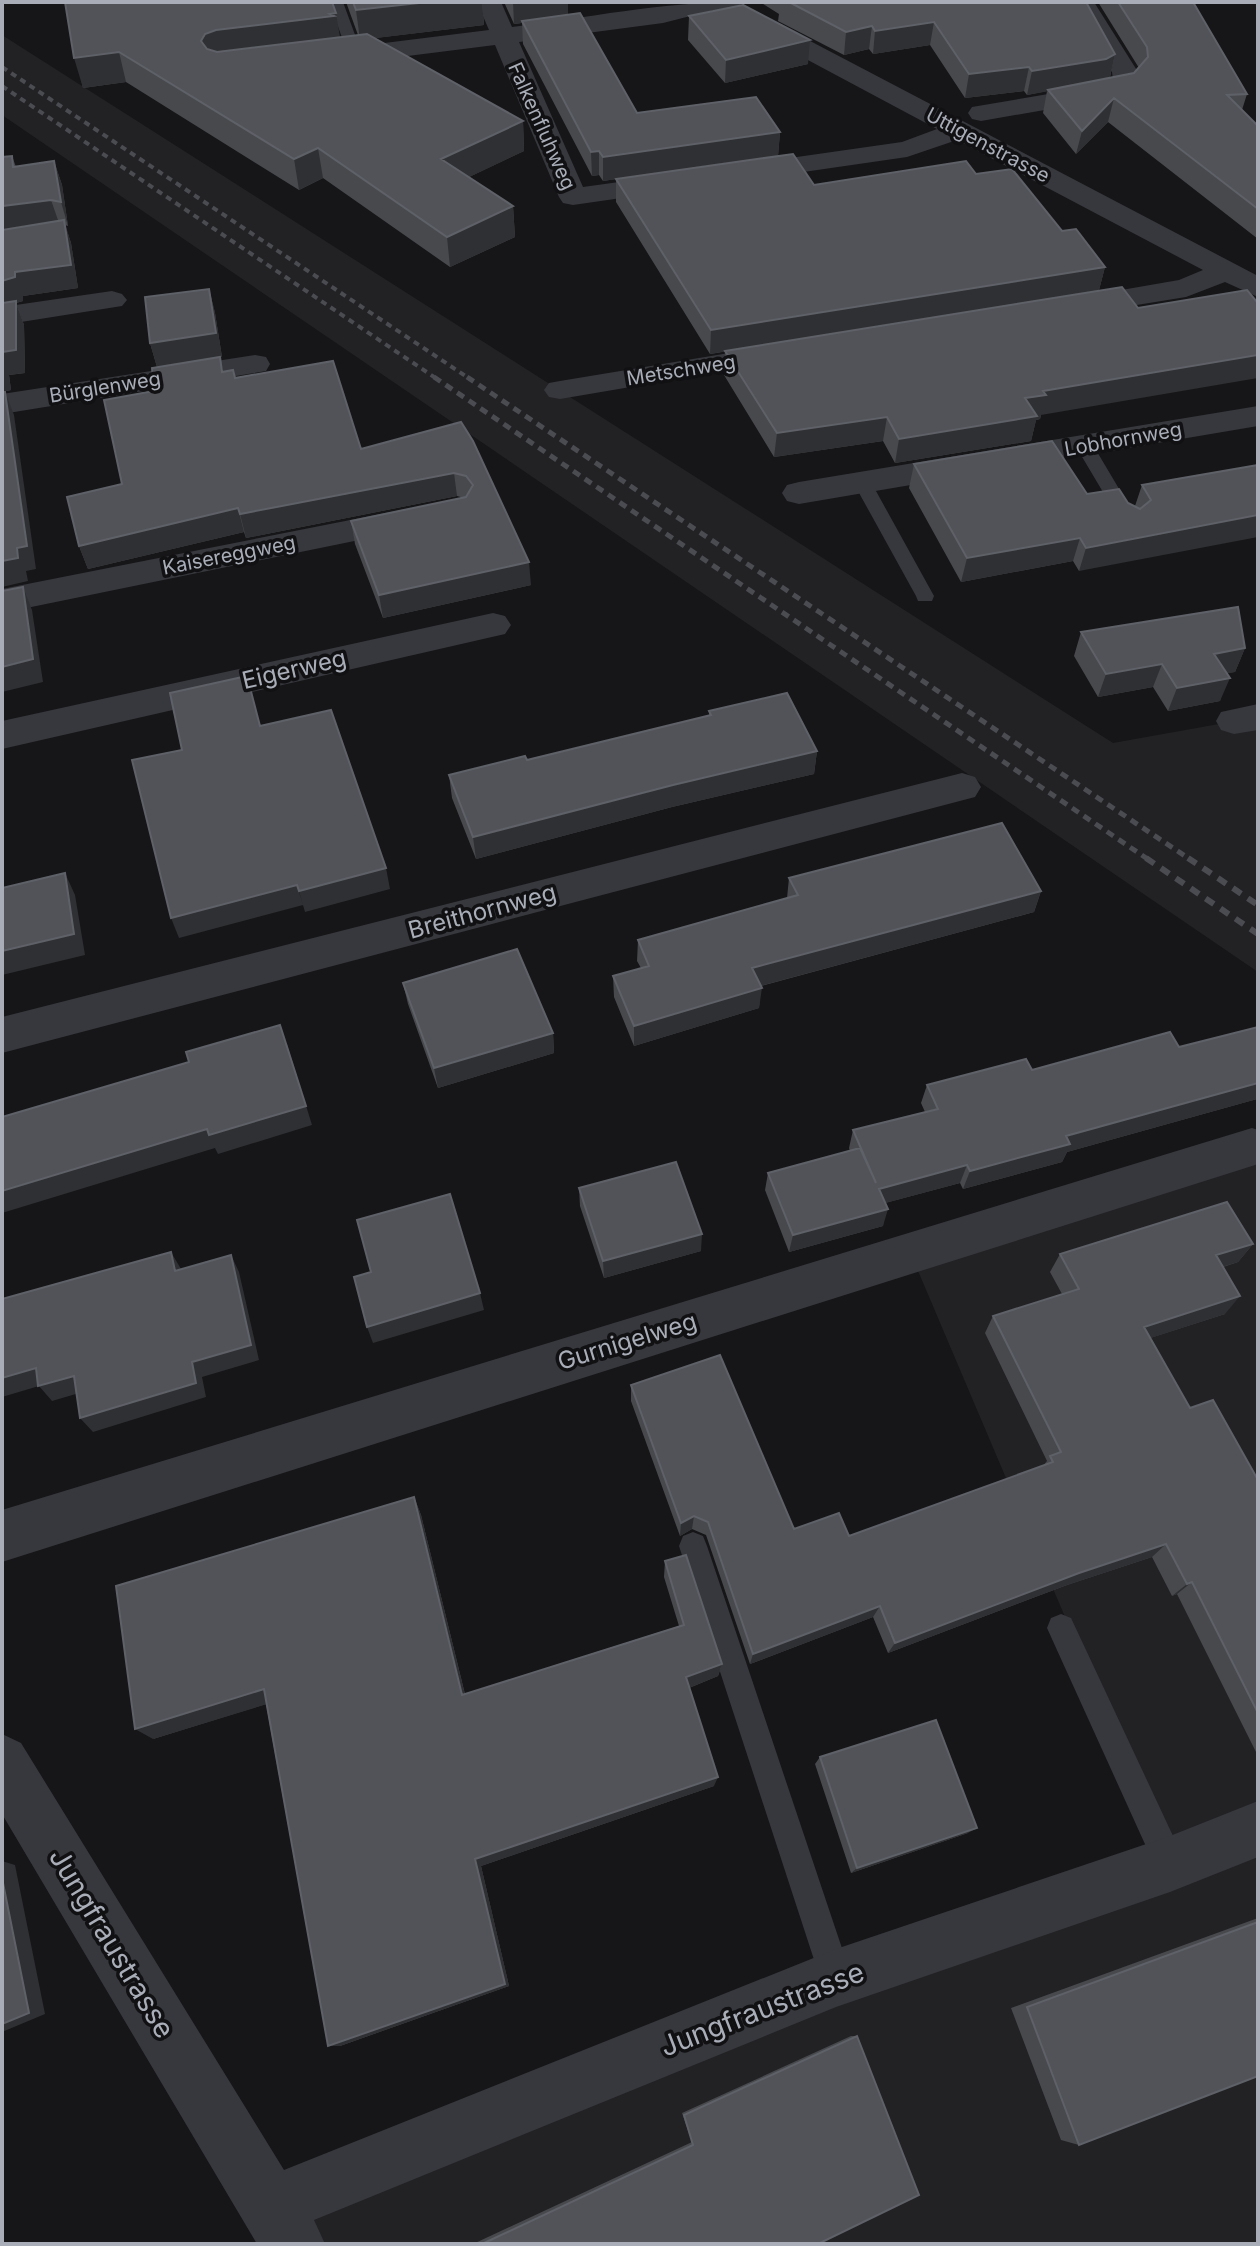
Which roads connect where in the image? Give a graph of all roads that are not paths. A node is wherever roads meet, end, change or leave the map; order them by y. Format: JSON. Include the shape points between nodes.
{"nodes":[{"id":1,"x":336,"y":2,"type":"edge"},
{"id":2,"x":489,"y":2,"type":"edge"},
{"id":3,"x":717,"y":2,"type":"edge"},
{"id":4,"x":1082,"y":2,"type":"edge"},
{"id":5,"x":502,"y":36,"type":"junction"},
{"id":6,"x":355,"y":54,"type":"junction"},
{"id":7,"x":311,"y":60,"type":"edge"},
{"id":8,"x":981,"y":113,"type":"dead end"},
{"id":9,"x":959,"y":130,"type":"junction"},
{"id":10,"x":1226,"y":271,"type":"junction"},
{"id":11,"x":1258,"y":288,"type":"edge"},
{"id":12,"x":112,"y":300,"type":"dead end"},
{"id":13,"x":1045,"y":311,"type":"edge"},
{"id":14,"x":2,"y":316,"type":"edge"},
{"id":15,"x":810,"y":349,"type":"edge"},
{"id":16,"x":255,"y":364,"type":"dead end"},
{"id":17,"x":560,"y":390,"type":"dead end"},
{"id":18,"x":2,"y":404,"type":"edge"},
{"id":19,"x":1258,"y":416,"type":"edge"},
{"id":20,"x":1084,"y":445,"type":"junction"},
{"id":21,"x":862,"y":482,"type":"junction"},
{"id":22,"x":799,"y":493,"type":"dead end"},
{"id":23,"x":441,"y":513,"type":"edge"},
{"id":24,"x":1131,"y":524,"type":"edge"},
{"id":25,"x":925,"y":596,"type":"dead end"},
{"id":26,"x":2,"y":601,"type":"edge"},
{"id":27,"x":493,"y":625,"type":"dead end"},
{"id":28,"x":2,"y":735,"type":"edge"},
{"id":29,"x":962,"y":787,"type":"dead end"},
{"id":30,"x":2,"y":1035,"type":"edge"},
{"id":31,"x":1252,"y":1147,"type":"dead end"},
{"id":32,"x":2,"y":1536,"type":"edge"},
{"id":33,"x":693,"y":1546,"type":"edge"},
{"id":34,"x":1061,"y":1628,"type":"dead end"},
{"id":35,"x":2,"y":1762,"type":"edge"},
{"id":36,"x":1258,"y":1829,"type":"edge"},
{"id":37,"x":1170,"y":1864,"type":"junction"},
{"id":38,"x":836,"y":1978,"type":"junction"},
{"id":39,"x":282,"y":2225,"type":"edge"}],
"edges":[{"from":1,"to":6,"type":"lane"},
{"from":2,"to":5,"type":"street","name":"Falkenfluhweg"},
{"from":3,"to":5,"type":"street","via":[[663,16]]},
{"from":3,"to":9,"type":"street","name":"Uttigenstrasse"},
{"from":4,"to":8,"type":"street","via":[[1126,81],[1104,92]]},
{"from":5,"to":6,"type":"street"},
{"from":5,"to":9,"type":"street","name":"Falkenfluhweg","via":[[573,197],[907,149]]},
{"from":6,"to":7,"type":"street"},
{"from":9,"to":10,"type":"street","name":"Uttigenstrasse"},
{"from":10,"to":11,"type":"street","name":"Uttigenstrasse"},
{"from":10,"to":13,"type":"street","via":[[1186,288]]},
{"from":12,"to":14,"type":"street"},
{"from":15,"to":17,"type":"street","name":"Metschweg"},
{"from":16,"to":18,"type":"street","name":"Bürglenweg"},
{"from":19,"to":20,"type":"street","name":"Lobhornweg"},
{"from":20,"to":21,"type":"street","name":"Lobhornweg"},
{"from":20,"to":24,"type":"lane"},
{"from":21,"to":22,"type":"street","name":"Lobhornweg"},
{"from":21,"to":25,"type":"lane"},
{"from":23,"to":26,"type":"street","name":"Kaisereggweg"},
{"from":27,"to":28,"type":"street","name":"Eigerweg"},
{"from":29,"to":30,"type":"street","name":"Breithornweg"},
{"from":31,"to":32,"type":"street","name":"Gurnigelweg"},
{"from":33,"to":38,"type":"lane"},
{"from":34,"to":37,"type":"lane"},
{"from":35,"to":39,"type":"street","name":"Jungfraustrasse"},
{"from":36,"to":37,"type":"street","name":"Jungfraustrasse"},
{"from":37,"to":38,"type":"street","name":"Jungfraustrasse"},
{"from":38,"to":39,"type":"street","name":"Jungfraustrasse"}]}
